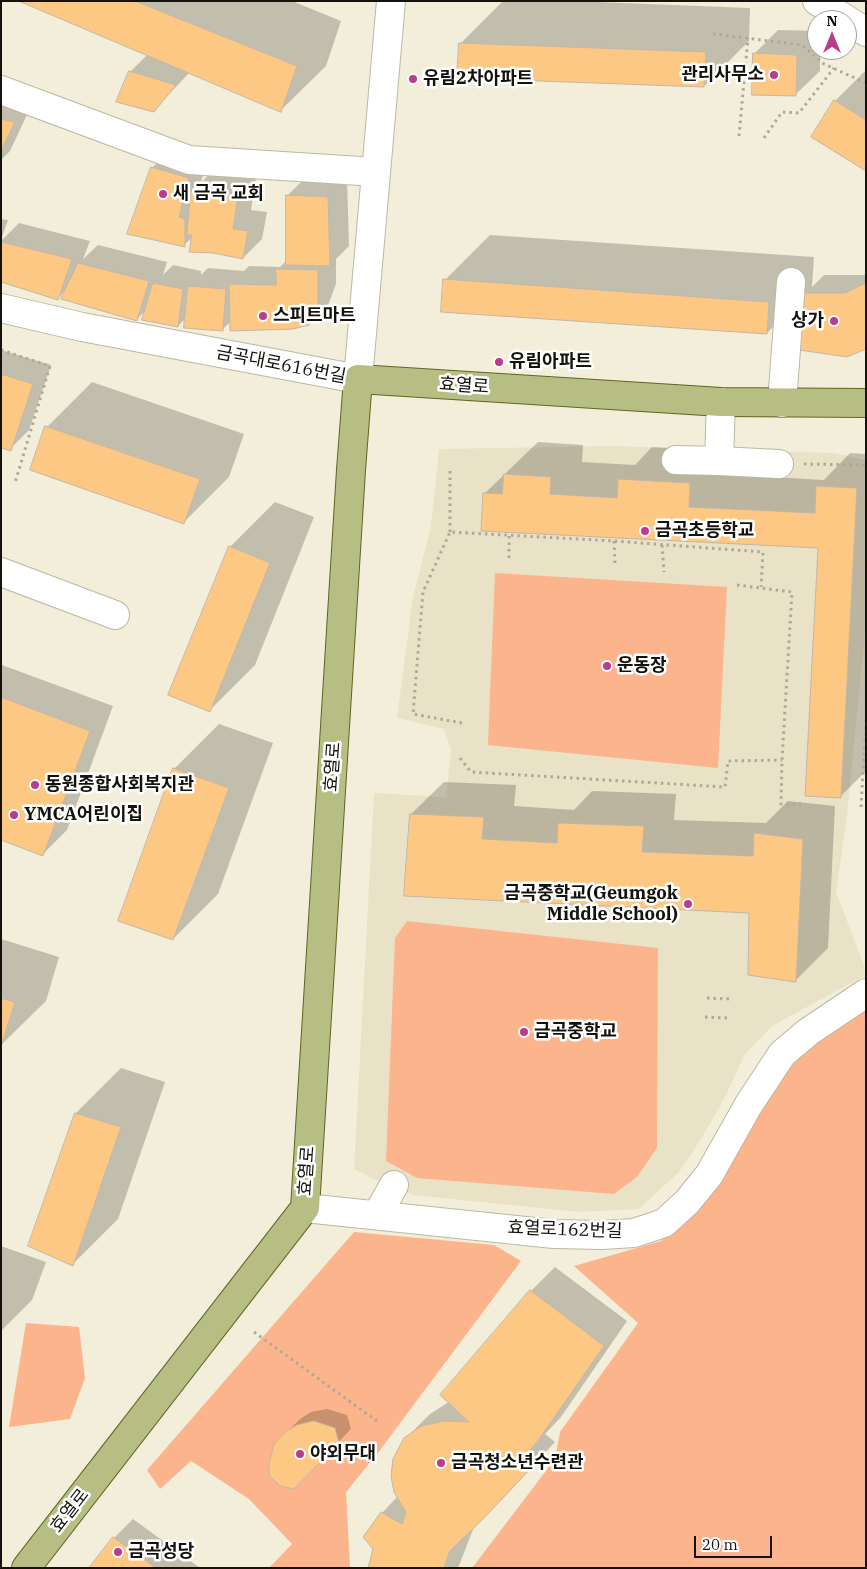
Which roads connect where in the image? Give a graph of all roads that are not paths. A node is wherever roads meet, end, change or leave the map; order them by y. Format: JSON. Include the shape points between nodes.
{"nodes":[{"id":1,"x":391,"y":1,"type":"edge"},
{"id":2,"x":817,"y":1,"type":"edge"},
{"id":3,"x":866,"y":32,"type":"edge"},
{"id":4,"x":1,"y":90,"type":"edge"},
{"id":5,"x":376,"y":172,"type":"junction"},
{"id":6,"x":791,"y":282,"type":"dead end"},
{"id":7,"x":1,"y":308,"type":"edge"},
{"id":8,"x":358,"y":379,"type":"junction"},
{"id":9,"x":721,"y":402,"type":"junction"},
{"id":10,"x":782,"y":403,"type":"junction"},
{"id":11,"x":866,"y":403,"type":"edge"},
{"id":12,"x":676,"y":460,"type":"dead end"},
{"id":13,"x":719,"y":462,"type":"junction"},
{"id":14,"x":779,"y":464,"type":"dead end"},
{"id":15,"x":1,"y":572,"type":"edge"},
{"id":16,"x":115,"y":615,"type":"dead end"},
{"id":17,"x":866,"y":993,"type":"edge"},
{"id":18,"x":394,"y":1185,"type":"dead end"},
{"id":19,"x":305,"y":1208,"type":"junction"},
{"id":20,"x":377,"y":1215,"type":"junction"},
{"id":21,"x":26,"y":1568,"type":"edge"}],
"edges":[{"from":1,"to":5,"type":"street","name":"금곡대로616번길"},
{"from":2,"to":3,"type":"street"},
{"from":4,"to":5,"type":"street","via":[[189,160]]},
{"from":5,"to":8,"type":"street","name":"금곡대로616번길"},
{"from":6,"to":10,"type":"street"},
{"from":7,"to":8,"type":"street","name":"금곡대로616번길","via":[[82,327]]},
{"from":8,"to":9,"type":"main road","name":"효열로"},
{"from":8,"to":19,"type":"main road","name":"효열로"},
{"from":9,"to":10,"type":"main road","name":"효열로"},
{"from":9,"to":13,"type":"street"},
{"from":10,"to":11,"type":"main road","name":"효열로"},
{"from":12,"to":13,"type":"street"},
{"from":13,"to":14,"type":"street"},
{"from":15,"to":16,"type":"street"},
{"from":17,"to":20,"type":"street","name":"효열로162번길","via":[[808,1032],[782,1054],[709,1174],[687,1202],[664,1222],[634,1233],[554,1234]]},
{"from":18,"to":20,"type":"street"},
{"from":19,"to":20,"type":"street","name":"효열로162번길"},
{"from":19,"to":21,"type":"main road","name":"효열로"}]}
